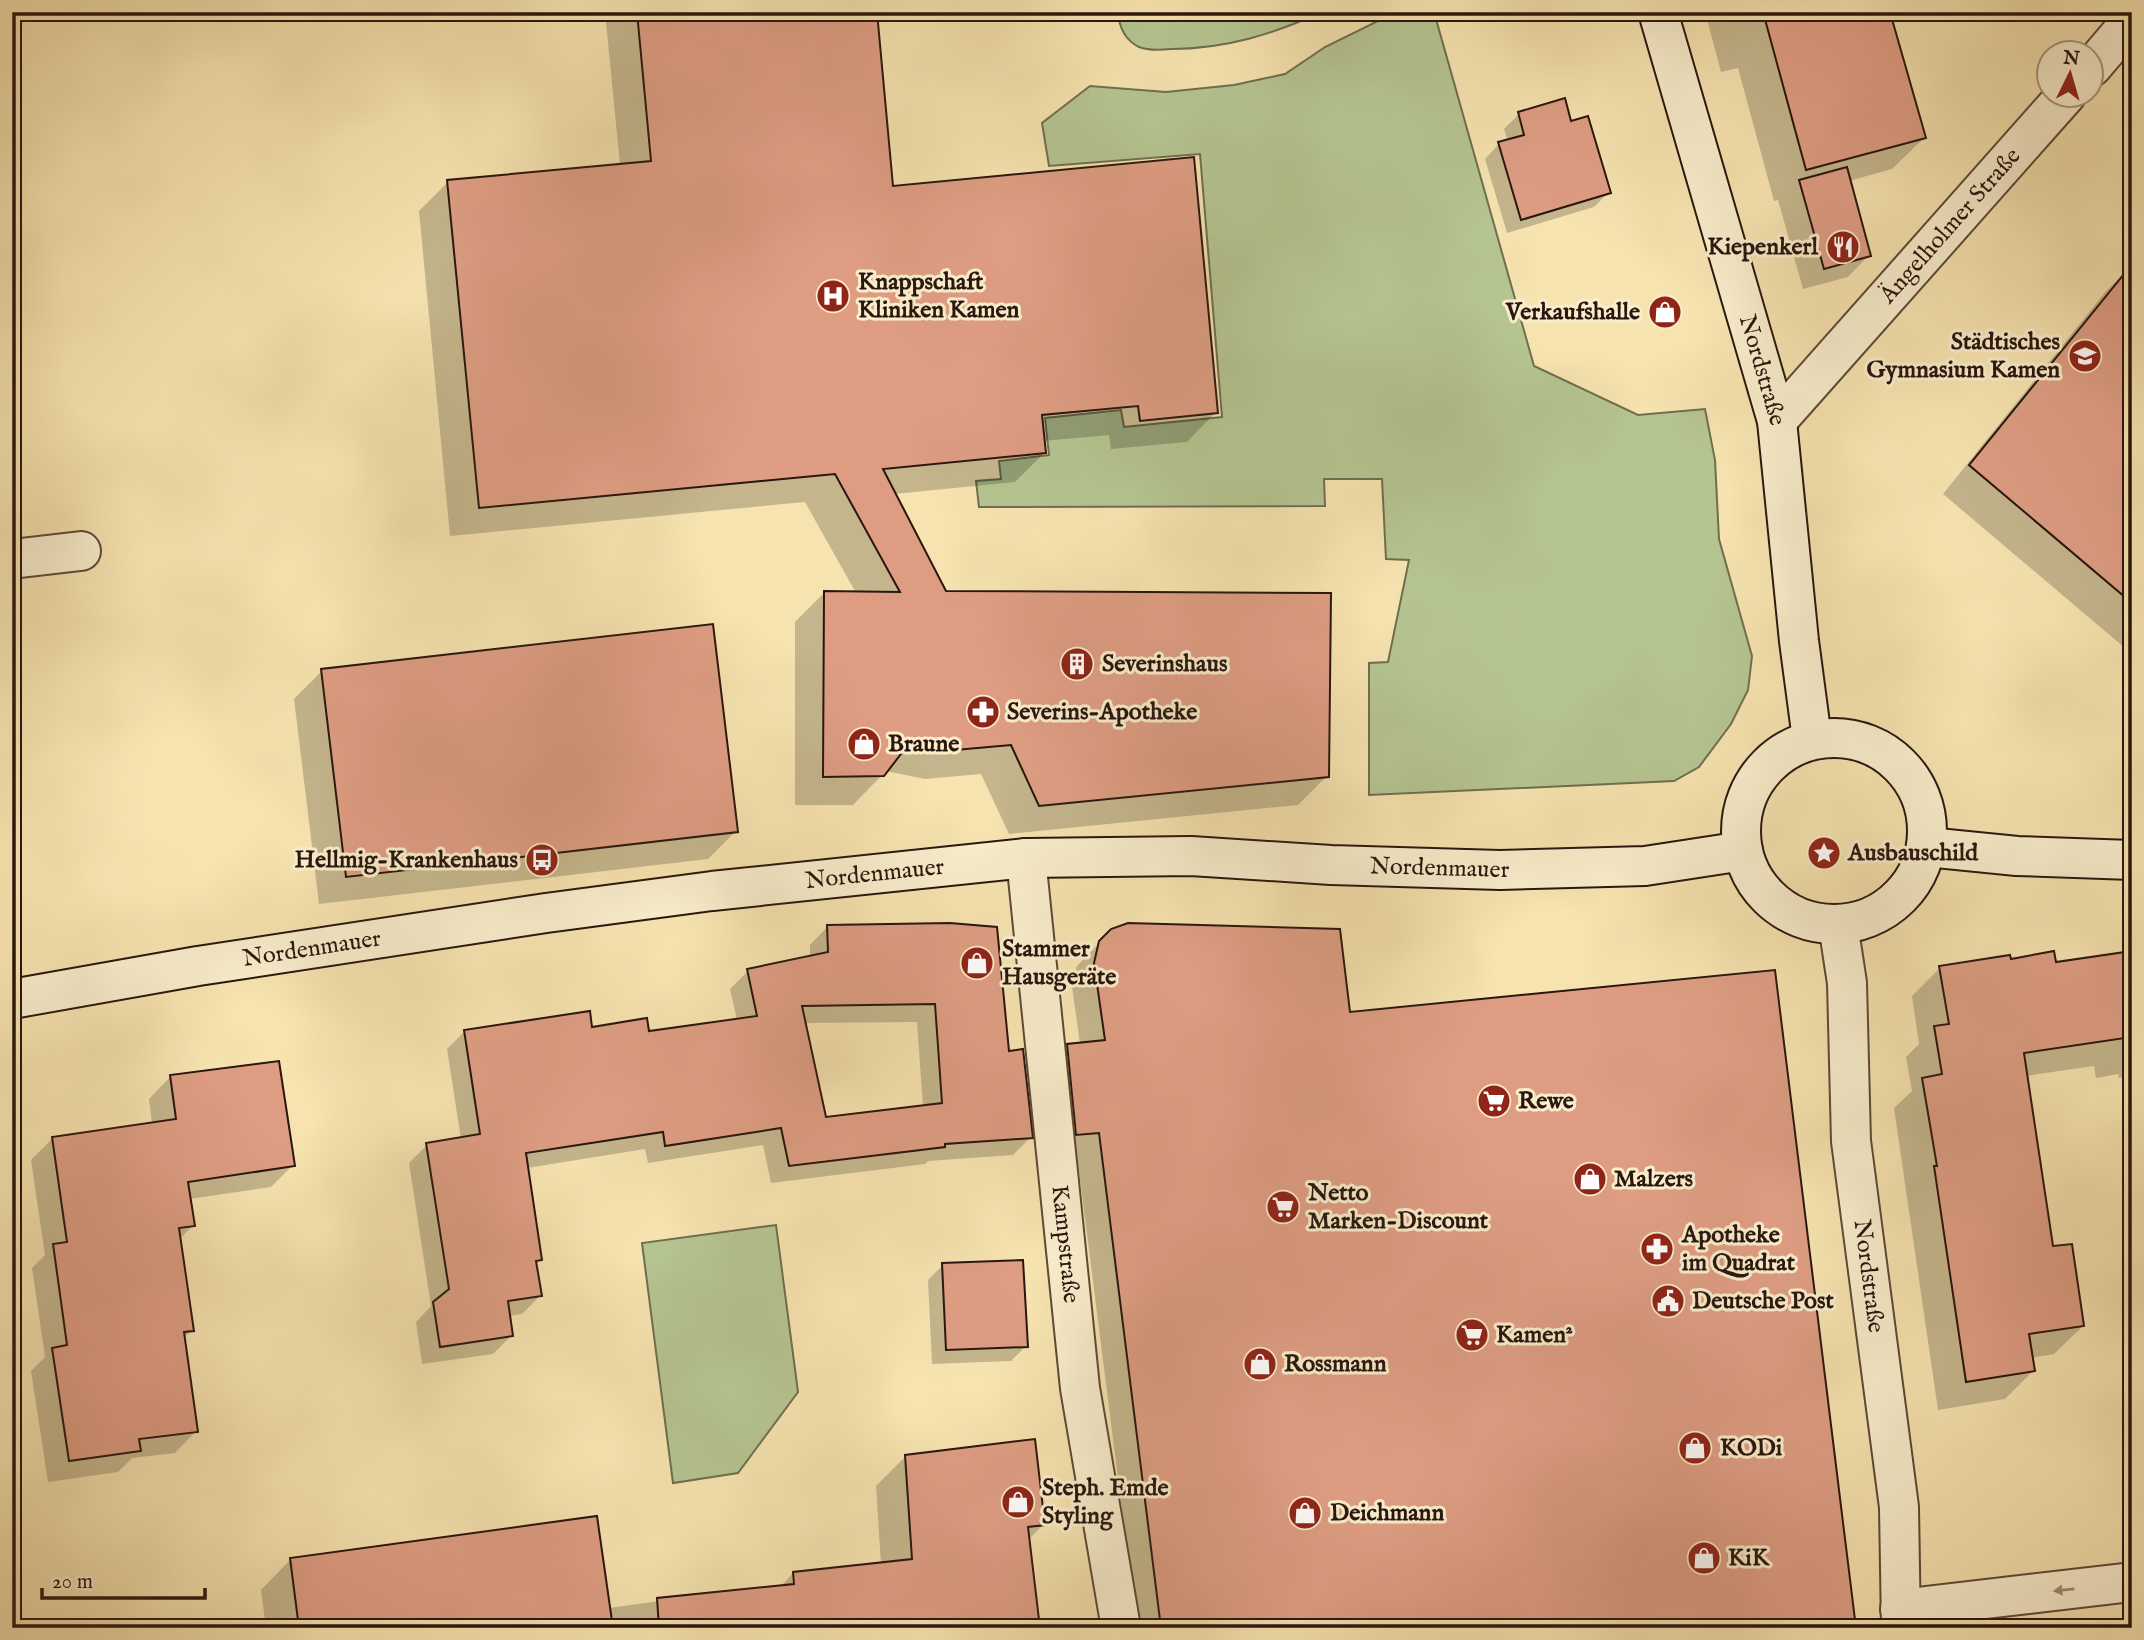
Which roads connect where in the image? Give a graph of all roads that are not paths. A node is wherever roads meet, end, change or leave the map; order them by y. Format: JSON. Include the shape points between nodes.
{"nodes":[{"id":1,"x":1658,"y":12,"type":"edge"},
{"id":2,"x":2132,"y":20,"type":"edge"},
{"id":3,"x":2106,"y":50,"type":"edge"},
{"id":4,"x":2055,"y":108,"type":"edge"},
{"id":5,"x":1777,"y":421,"type":"junction"},
{"id":6,"x":81,"y":551,"type":"dead end"},
{"id":7,"x":12,"y":559,"type":"edge"},
{"id":8,"x":1812,"y":739,"type":"junction"},
{"id":9,"x":1927,"y":847,"type":"junction"},
{"id":10,"x":1743,"y":851,"type":"junction"},
{"id":11,"x":1026,"y":858,"type":"junction"},
{"id":12,"x":2132,"y":860,"type":"edge"},
{"id":13,"x":1838,"y":924,"type":"junction"},
{"id":14,"x":12,"y":999,"type":"edge"},
{"id":15,"x":2132,"y":1582,"type":"edge"},
{"id":16,"x":1900,"y":1618,"type":"edge"},
{"id":17,"x":1121,"y":1628,"type":"edge"}],
"edges":[{"from":1,"to":5,"type":"street","name":"Nordstraße"},
{"from":2,"to":3,"type":"street"},
{"from":4,"to":5,"type":"street","name":"Ängelholmer Straße"},
{"from":5,"to":8,"type":"street","name":"Nordstraße"},
{"from":6,"to":7,"type":"street"},
{"from":8,"to":9,"type":"street","via":[[1843,737],[1873,746],[1899,762],[1917,787],[1927,816]]},
{"from":8,"to":10,"type":"street","via":[[1785,751],[1761,771],[1747,795],[1741,823]]},
{"from":9,"to":12,"type":"street"},
{"from":9,"to":13,"type":"street","via":[[1916,877],[1895,901],[1869,918]]},
{"from":10,"to":11,"type":"street","name":"Nordenmauer","via":[[1645,866],[1500,870],[1191,856]]},
{"from":10,"to":13,"type":"street","via":[[1751,874],[1783,909],[1800,918]]},
{"from":11,"to":14,"type":"street","name":"Nordenmauer","via":[[560,911]]},
{"from":11,"to":17,"type":"street","name":"Kampstraße","via":[[1080,1388]]},
{"from":13,"to":16,"type":"street","name":"Nordstraße","via":[[1847,983],[1852,1141],[1899,1507]]},
{"from":15,"to":16,"type":"street","one_way":true}]}
